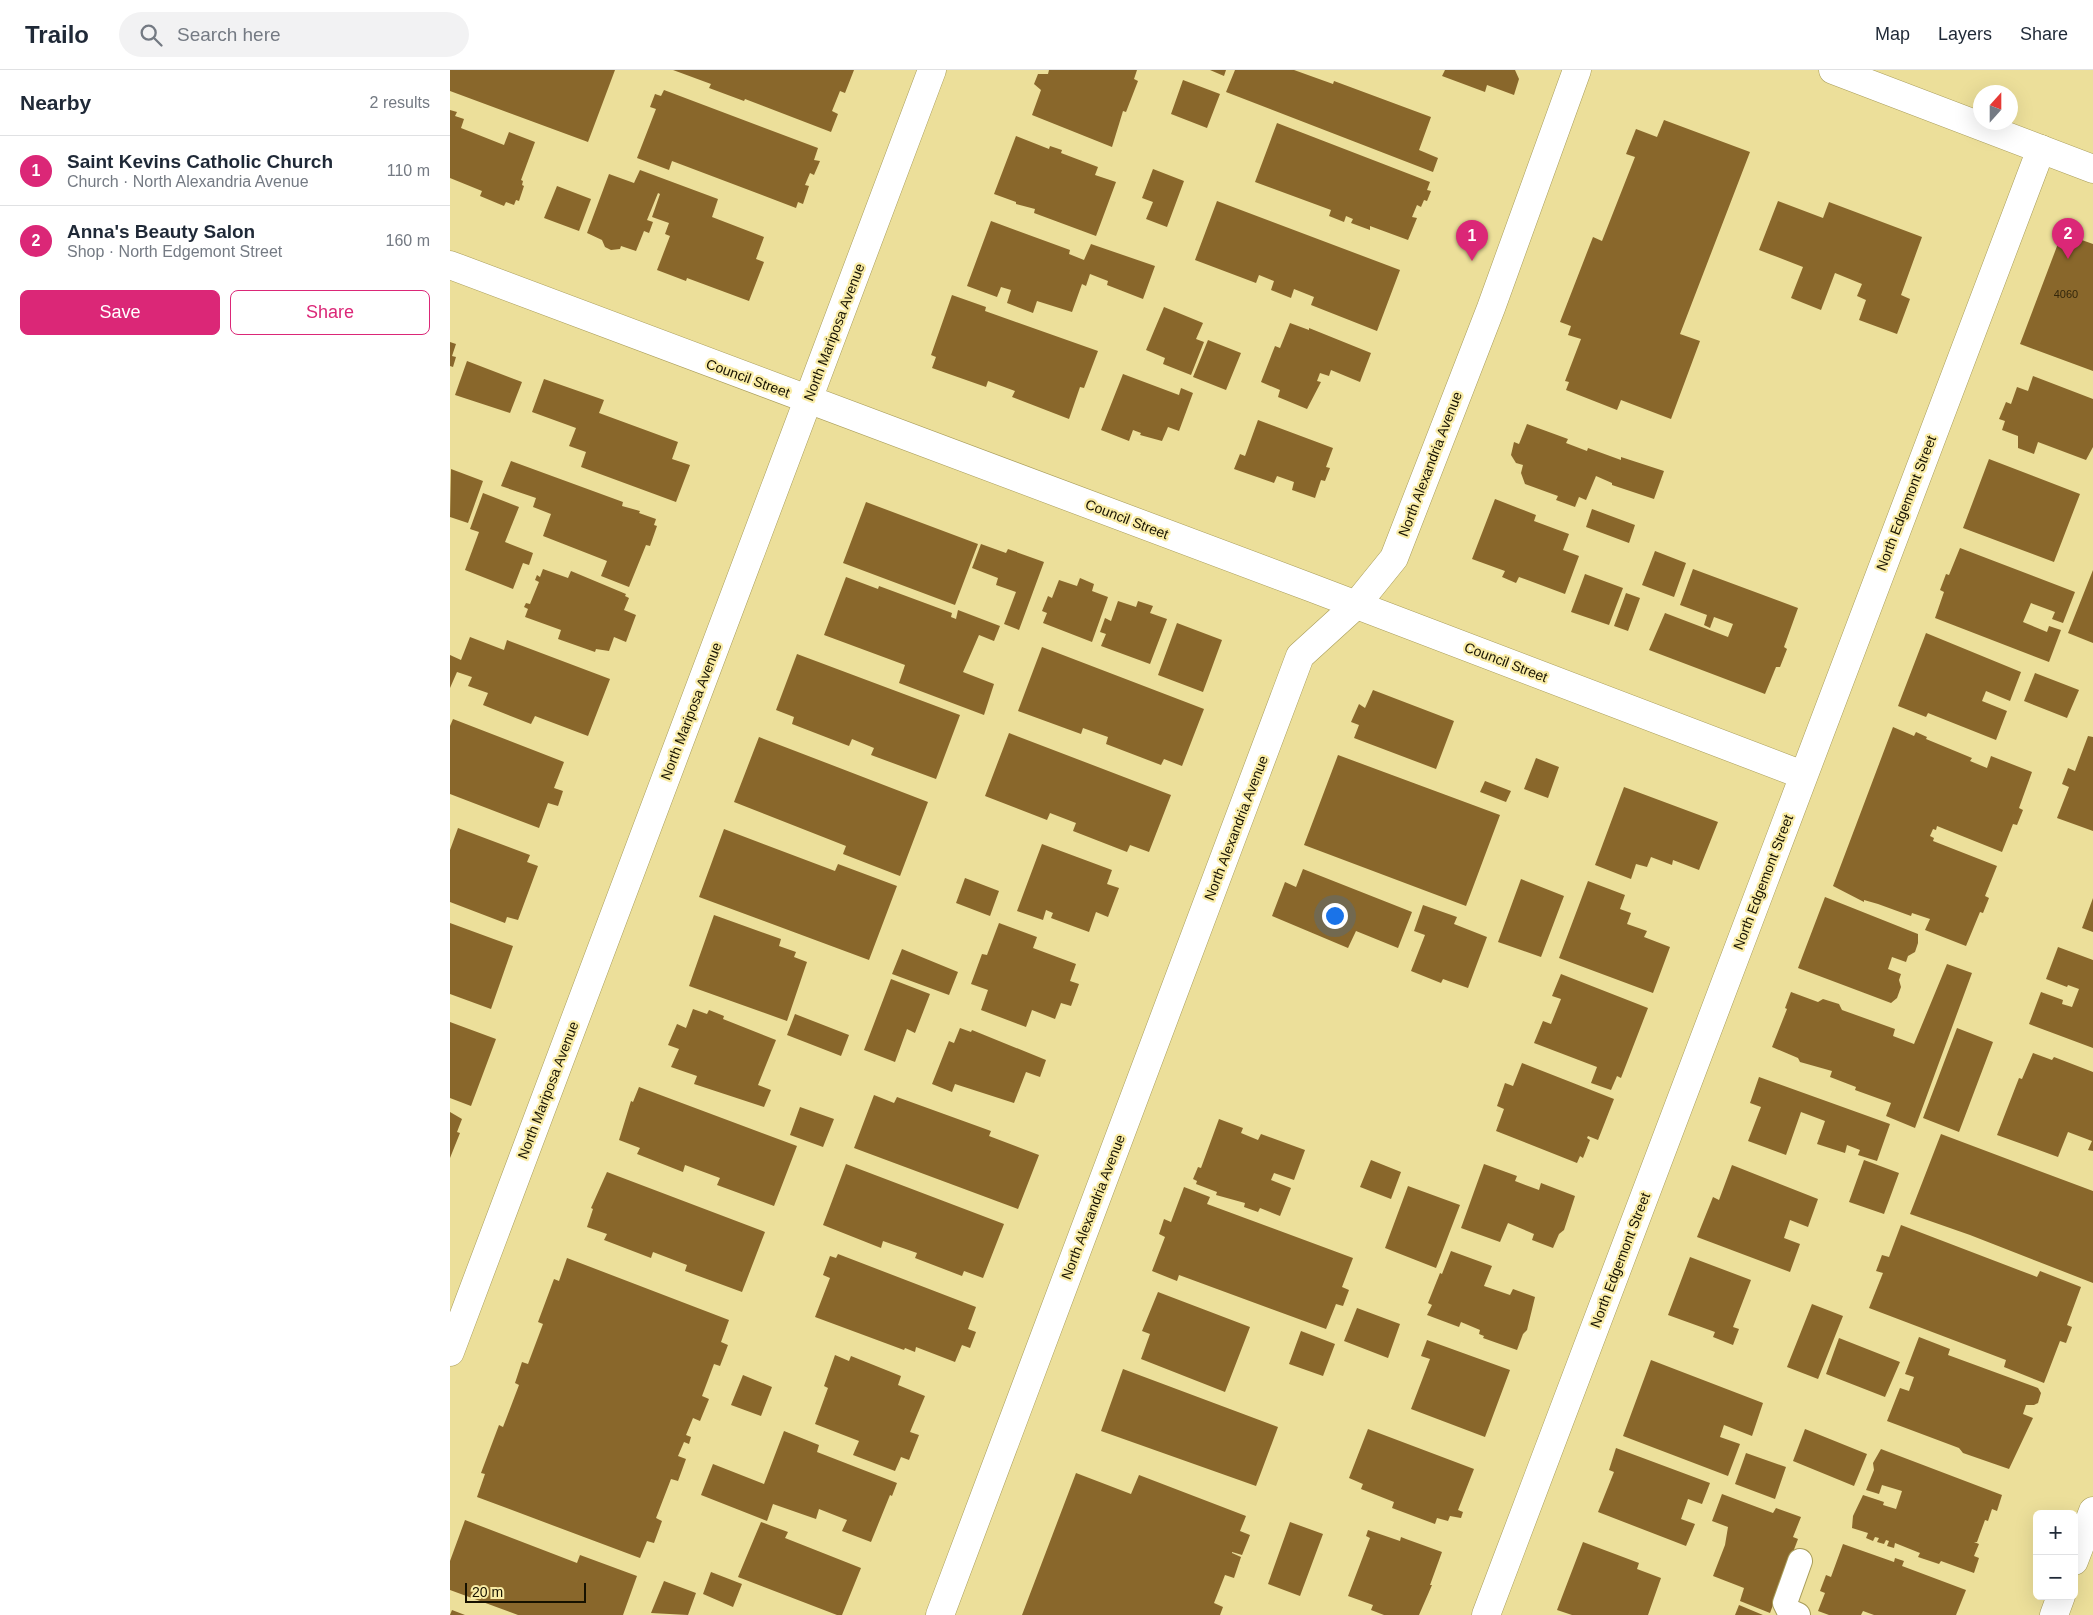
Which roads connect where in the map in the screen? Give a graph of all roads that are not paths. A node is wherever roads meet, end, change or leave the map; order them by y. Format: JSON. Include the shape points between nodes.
{"nodes":[{"id":1,"x":932,"y":70,"type":"edge"},
{"id":2,"x":1577,"y":70,"type":"edge"},
{"id":3,"x":1833,"y":70,"type":"edge"},
{"id":4,"x":2041,"y":149,"type":"junction"},
{"id":5,"x":2093,"y":169,"type":"edge"},
{"id":6,"x":450,"y":266,"type":"edge"},
{"id":7,"x":808,"y":400,"type":"junction"},
{"id":8,"x":1356,"y":605,"type":"junction"},
{"id":9,"x":1803,"y":775,"type":"junction"},
{"id":10,"x":450,"y":1352,"type":"edge"},
{"id":11,"x":2093,"y":1511,"type":"edge"},
{"id":12,"x":2076,"y":1555,"type":"edge"},
{"id":13,"x":1800,"y":1561,"type":"dead end"},
{"id":14,"x":2060,"y":1600,"type":"edge"},
{"id":15,"x":940,"y":1615,"type":"edge"},
{"id":16,"x":1486,"y":1615,"type":"edge"},
{"id":17,"x":1798,"y":1615,"type":"edge"},
{"id":18,"x":2054,"y":1615,"type":"edge"}],
"edges":[{"from":1,"to":7,"type":"street","name":"North Mariposa Avenue"},
{"from":2,"to":8,"type":"street","name":"North Alexandria Avenue","via":[[1491,308],[1394,558]]},
{"from":3,"to":4,"type":"street"},
{"from":4,"to":5,"type":"street"},
{"from":4,"to":9,"type":"street","name":"North Edgemont Street"},
{"from":6,"to":7,"type":"street","name":"Council Street"},
{"from":7,"to":8,"type":"street","name":"Council Street"},
{"from":7,"to":10,"type":"street","name":"North Mariposa Avenue"},
{"from":8,"to":9,"type":"street","name":"Council Street"},
{"from":8,"to":15,"type":"street","name":"North Alexandria Avenue","via":[[1300,656]]},
{"from":9,"to":16,"type":"street","name":"North Edgemont Street"},
{"from":11,"to":12,"type":"street"},
{"from":13,"to":17,"type":"lane","via":[[1785,1603],[1789,1611]]},
{"from":14,"to":18,"type":"street"}]}
